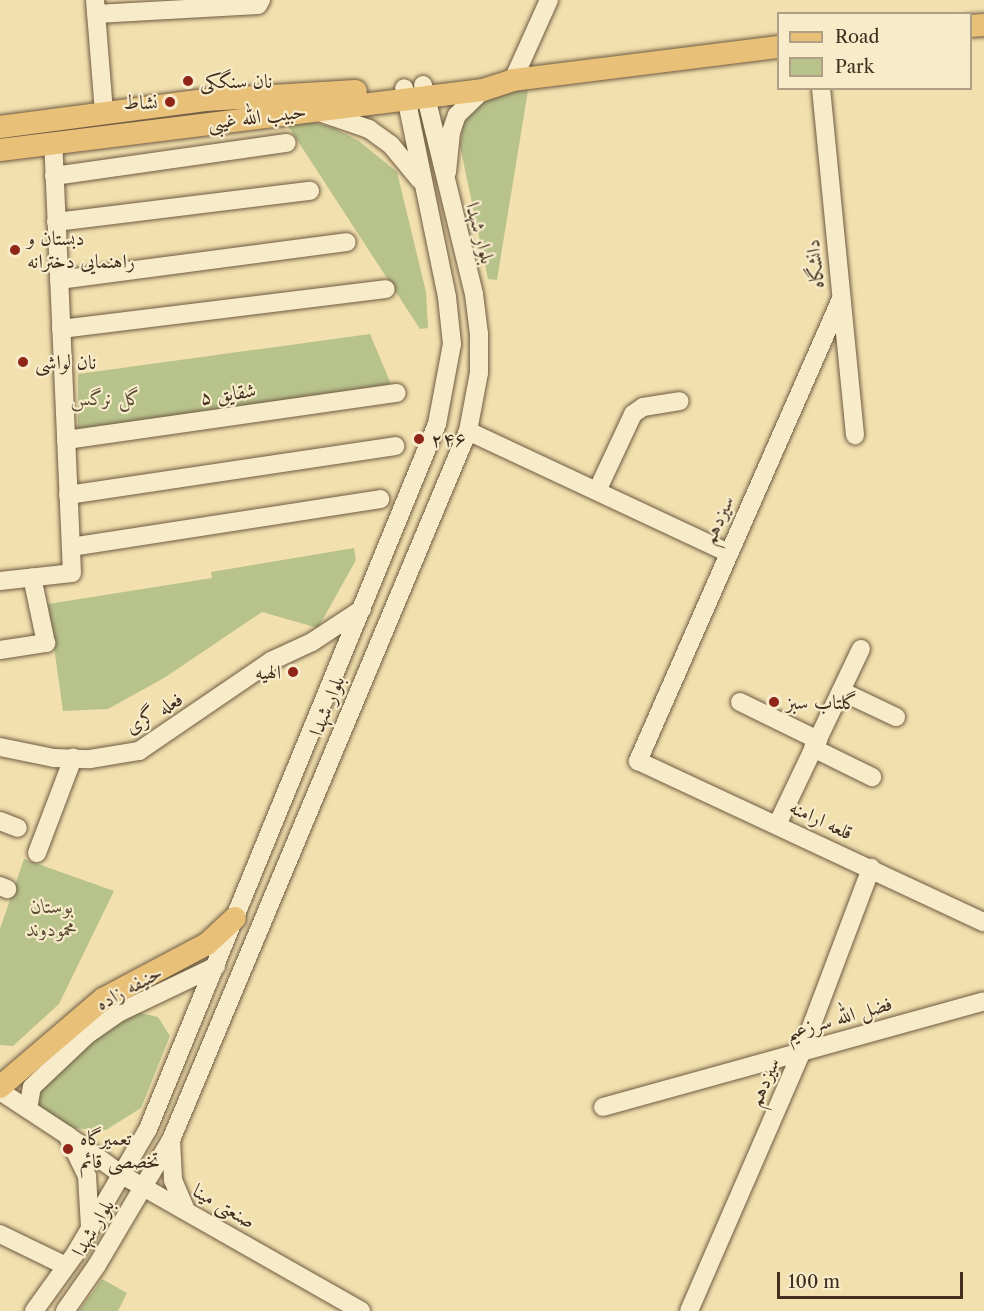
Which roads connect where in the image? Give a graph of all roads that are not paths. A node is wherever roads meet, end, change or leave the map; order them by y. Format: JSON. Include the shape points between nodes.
{"nodes":[{"id":1,"x":549,"y":0,"type":"edge"},
{"id":2,"x":260,"y":2,"type":"edge"},
{"id":3,"x":95,"y":7,"type":"edge"},
{"id":4,"x":777,"y":47,"type":"edge"},
{"id":5,"x":513,"y":80,"type":"junction"},
{"id":6,"x":483,"y":90,"type":"junction"},
{"id":7,"x":821,"y":90,"type":"edge"},
{"id":8,"x":415,"y":92,"type":"junction"},
{"id":9,"x":205,"y":100,"type":"junction"},
{"id":10,"x":312,"y":110,"type":"junction"},
{"id":11,"x":105,"y":112,"type":"junction"},
{"id":12,"x":208,"y":123,"type":"junction"},
{"id":13,"x":0,"y":127,"type":"edge"},
{"id":14,"x":53,"y":143,"type":"junction"},
{"id":15,"x":287,"y":143,"type":"dead end"},
{"id":16,"x":0,"y":150,"type":"edge"},
{"id":17,"x":54,"y":176,"type":"junction"},
{"id":18,"x":426,"y":189,"type":"junction"},
{"id":19,"x":310,"y":191,"type":"dead end"},
{"id":20,"x":446,"y":195,"type":"junction"},
{"id":21,"x":56,"y":222,"type":"junction"},
{"id":22,"x":346,"y":242,"type":"dead end"},
{"id":23,"x":59,"y":280,"type":"junction"},
{"id":24,"x":386,"y":289,"type":"dead end"},
{"id":25,"x":841,"y":299,"type":"junction"},
{"id":26,"x":61,"y":329,"type":"junction"},
{"id":27,"x":397,"y":393,"type":"dead end"},
{"id":28,"x":680,"y":401,"type":"dead end"},
{"id":29,"x":468,"y":431,"type":"junction"},
{"id":30,"x":855,"y":435,"type":"dead end"},
{"id":31,"x":66,"y":440,"type":"junction"},
{"id":32,"x":395,"y":446,"type":"dead end"},
{"id":33,"x":597,"y":491,"type":"junction"},
{"id":34,"x":68,"y":495,"type":"junction"},
{"id":35,"x":380,"y":499,"type":"dead end"},
{"id":36,"x":70,"y":547,"type":"junction"},
{"id":37,"x":729,"y":553,"type":"junction"},
{"id":38,"x":32,"y":577,"type":"junction"},
{"id":39,"x":0,"y":581,"type":"edge"},
{"id":40,"x":362,"y":609,"type":"junction"},
{"id":41,"x":386,"y":620,"type":"junction"},
{"id":42,"x":312,"y":642,"type":"junction"},
{"id":43,"x":861,"y":649,"type":"dead end"},
{"id":44,"x":0,"y":650,"type":"edge"},
{"id":45,"x":332,"y":674,"type":"junction"},
{"id":46,"x":841,"y":691,"type":"junction"},
{"id":47,"x":740,"y":702,"type":"dead end"},
{"id":48,"x":896,"y":717,"type":"dead end"},
{"id":49,"x":815,"y":744,"type":"junction"},
{"id":50,"x":0,"y":747,"type":"edge"},
{"id":51,"x":73,"y":758,"type":"junction"},
{"id":52,"x":638,"y":761,"type":"joint"},
{"id":53,"x":872,"y":777,"type":"dead end"},
{"id":54,"x":0,"y":821,"type":"edge"},
{"id":55,"x":777,"y":825,"type":"junction"},
{"id":56,"x":18,"y":828,"type":"dead end"},
{"id":57,"x":37,"y":853,"type":"dead end"},
{"id":58,"x":871,"y":868,"type":"junction"},
{"id":59,"x":235,"y":918,"type":"junction"},
{"id":60,"x":984,"y":922,"type":"edge"},
{"id":61,"x":216,"y":966,"type":"junction"},
{"id":62,"x":984,"y":1001,"type":"edge"},
{"id":63,"x":802,"y":1052,"type":"junction"},
{"id":64,"x":0,"y":1089,"type":"edge"},
{"id":65,"x":603,"y":1107,"type":"dead end"},
{"id":66,"x":28,"y":1109,"type":"junction"},
{"id":67,"x":67,"y":1135,"type":"junction"},
{"id":68,"x":171,"y":1140,"type":"junction"},
{"id":69,"x":122,"y":1175,"type":"junction"},
{"id":70,"x":143,"y":1188,"type":"junction"},
{"id":71,"x":186,"y":1210,"type":"junction"},
{"id":72,"x":90,"y":1228,"type":"junction"},
{"id":73,"x":0,"y":1234,"type":"edge"},
{"id":74,"x":66,"y":1266,"type":"junction"},
{"id":75,"x":34,"y":1311,"type":"edge"},
{"id":76,"x":65,"y":1311,"type":"edge"},
{"id":77,"x":362,"y":1311,"type":"edge"},
{"id":78,"x":689,"y":1311,"type":"edge"}],
"edges":[{"from":1,"to":5,"type":"street"},
{"from":2,"to":3,"type":"street"},
{"from":3,"to":11,"type":"street"},
{"from":4,"to":5,"type":"main road","name":"حبیب الله غیبی"},
{"from":5,"to":6,"type":"main road","name":"حبیب الله غیبی"},
{"from":5,"to":8,"type":"main road","name":"حبیب الله غیبی","via":[[484,78]]},
{"from":6,"to":8,"type":"main road","name":"حبیب الله غیبی"},
{"from":6,"to":20,"type":"street","via":[[457,115],[451,132]]},
{"from":7,"to":25,"type":"street","name":"دانشگاه"},
{"from":8,"to":9,"type":"main road","name":"حبیب الله غیبی"},
{"from":8,"to":10,"type":"main road","name":"حبیب الله غیبی"},
{"from":8,"to":18,"type":"street","name":"بلوار شهدا"},
{"from":8,"to":20,"type":"street","name":"بلوار شهدا"},
{"from":9,"to":11,"type":"main road","name":"حبیب الله غیبی"},
{"from":9,"to":12,"type":"main road"},
{"from":10,"to":12,"type":"main road","name":"حبیب الله غیبی"},
{"from":10,"to":18,"type":"street","via":[[369,129],[410,164]]},
{"from":11,"to":13,"type":"main road","name":"حبیب الله غیبی"},
{"from":12,"to":14,"type":"main road","name":"حبیب الله غیبی"},
{"from":14,"to":16,"type":"main road","name":"حبیب الله غیبی"},
{"from":14,"to":17,"type":"street"},
{"from":15,"to":17,"type":"street"},
{"from":17,"to":21,"type":"street"},
{"from":18,"to":40,"type":"street","name":"بلوار شهدا","via":[[447,297],[452,344],[447,386],[437,424]]},
{"from":19,"to":21,"type":"street"},
{"from":20,"to":29,"type":"street","name":"بلوار شهدا","via":[[474,294],[479,334],[479,373]]},
{"from":21,"to":23,"type":"street"},
{"from":22,"to":23,"type":"street"},
{"from":23,"to":26,"type":"street"},
{"from":24,"to":26,"type":"street"},
{"from":25,"to":30,"type":"street","name":"دانشگاه"},
{"from":25,"to":37,"type":"street","name":"سیزدهم"},
{"from":26,"to":31,"type":"street"},
{"from":27,"to":31,"type":"street","name":"شقایق ۵"},
{"from":28,"to":33,"type":"street","via":[[643,407],[633,414]]},
{"from":29,"to":33,"type":"street"},
{"from":29,"to":41,"type":"street","name":"بلوار شهدا"},
{"from":31,"to":34,"type":"street"},
{"from":32,"to":34,"type":"street"},
{"from":33,"to":37,"type":"street"},
{"from":34,"to":36,"type":"street"},
{"from":35,"to":36,"type":"street"},
{"from":36,"to":38,"type":"street","via":[[72,573]]},
{"from":37,"to":52,"type":"street","name":"سیزدهم"},
{"from":38,"to":39,"type":"street"},
{"from":38,"to":44,"type":"street","via":[[46,643]]},
{"from":40,"to":41,"type":"street"},
{"from":40,"to":42,"type":"street","name":"فعله گری"},
{"from":40,"to":45,"type":"street","name":"بلوار شهدا"},
{"from":41,"to":68,"type":"street","name":"بلوار شهدا"},
{"from":42,"to":45,"type":"street","via":[[329,658]]},
{"from":42,"to":51,"type":"street","name":"فعله گری","via":[[271,661],[139,751]]},
{"from":43,"to":46,"type":"street"},
{"from":45,"to":59,"type":"street","name":"بلوار شهدا"},
{"from":46,"to":48,"type":"street"},
{"from":46,"to":49,"type":"street"},
{"from":47,"to":49,"type":"street"},
{"from":49,"to":53,"type":"street"},
{"from":49,"to":55,"type":"street"},
{"from":50,"to":51,"type":"street","name":"فعله گری"},
{"from":51,"to":57,"type":"street"},
{"from":52,"to":55,"type":"street","name":"قلعه ارامنه"},
{"from":54,"to":56,"type":"street"},
{"from":55,"to":58,"type":"street","name":"قلعه ارامنه"},
{"from":58,"to":60,"type":"street","name":"قلعه ارامنه"},
{"from":58,"to":63,"type":"street","name":"سیزدهم"},
{"from":59,"to":61,"type":"street","name":"بلوار شهدا"},
{"from":59,"to":64,"type":"main road","name":"حنیفه زاده","via":[[207,944],[103,999]]},
{"from":61,"to":66,"type":"street","via":[[118,1013],[87,1035],[32,1087]]},
{"from":61,"to":69,"type":"street","name":"بلوار شهدا","via":[[148,1129]]},
{"from":62,"to":63,"type":"street","name":"فضل الله سرزعیم"},
{"from":63,"to":65,"type":"street","name":"فضل الله سرزعیم"},
{"from":63,"to":78,"type":"street","name":"سیزدهم"},
{"from":64,"to":66,"type":"street","name":"صنعتی مینا"},
{"from":66,"to":67,"type":"street","name":"صنعتی مینا"},
{"from":67,"to":69,"type":"street","name":"صنعتی مینا"},
{"from":67,"to":72,"type":"street","via":[[87,1176]]},
{"from":68,"to":70,"type":"street","name":"بلوار شهدا"},
{"from":68,"to":71,"type":"street","via":[[173,1180]]},
{"from":69,"to":70,"type":"street","name":"صنعتی مینا"},
{"from":69,"to":72,"type":"street","name":"بلوار شهدا"},
{"from":70,"to":71,"type":"street","name":"صنعتی مینا"},
{"from":70,"to":76,"type":"street","name":"بلوار شهدا"},
{"from":71,"to":77,"type":"street","name":"صنعتی مینا"},
{"from":72,"to":74,"type":"street","name":"بلوار شهدا"},
{"from":73,"to":74,"type":"street"},
{"from":74,"to":75,"type":"street","name":"بلوار شهدا"}]}
